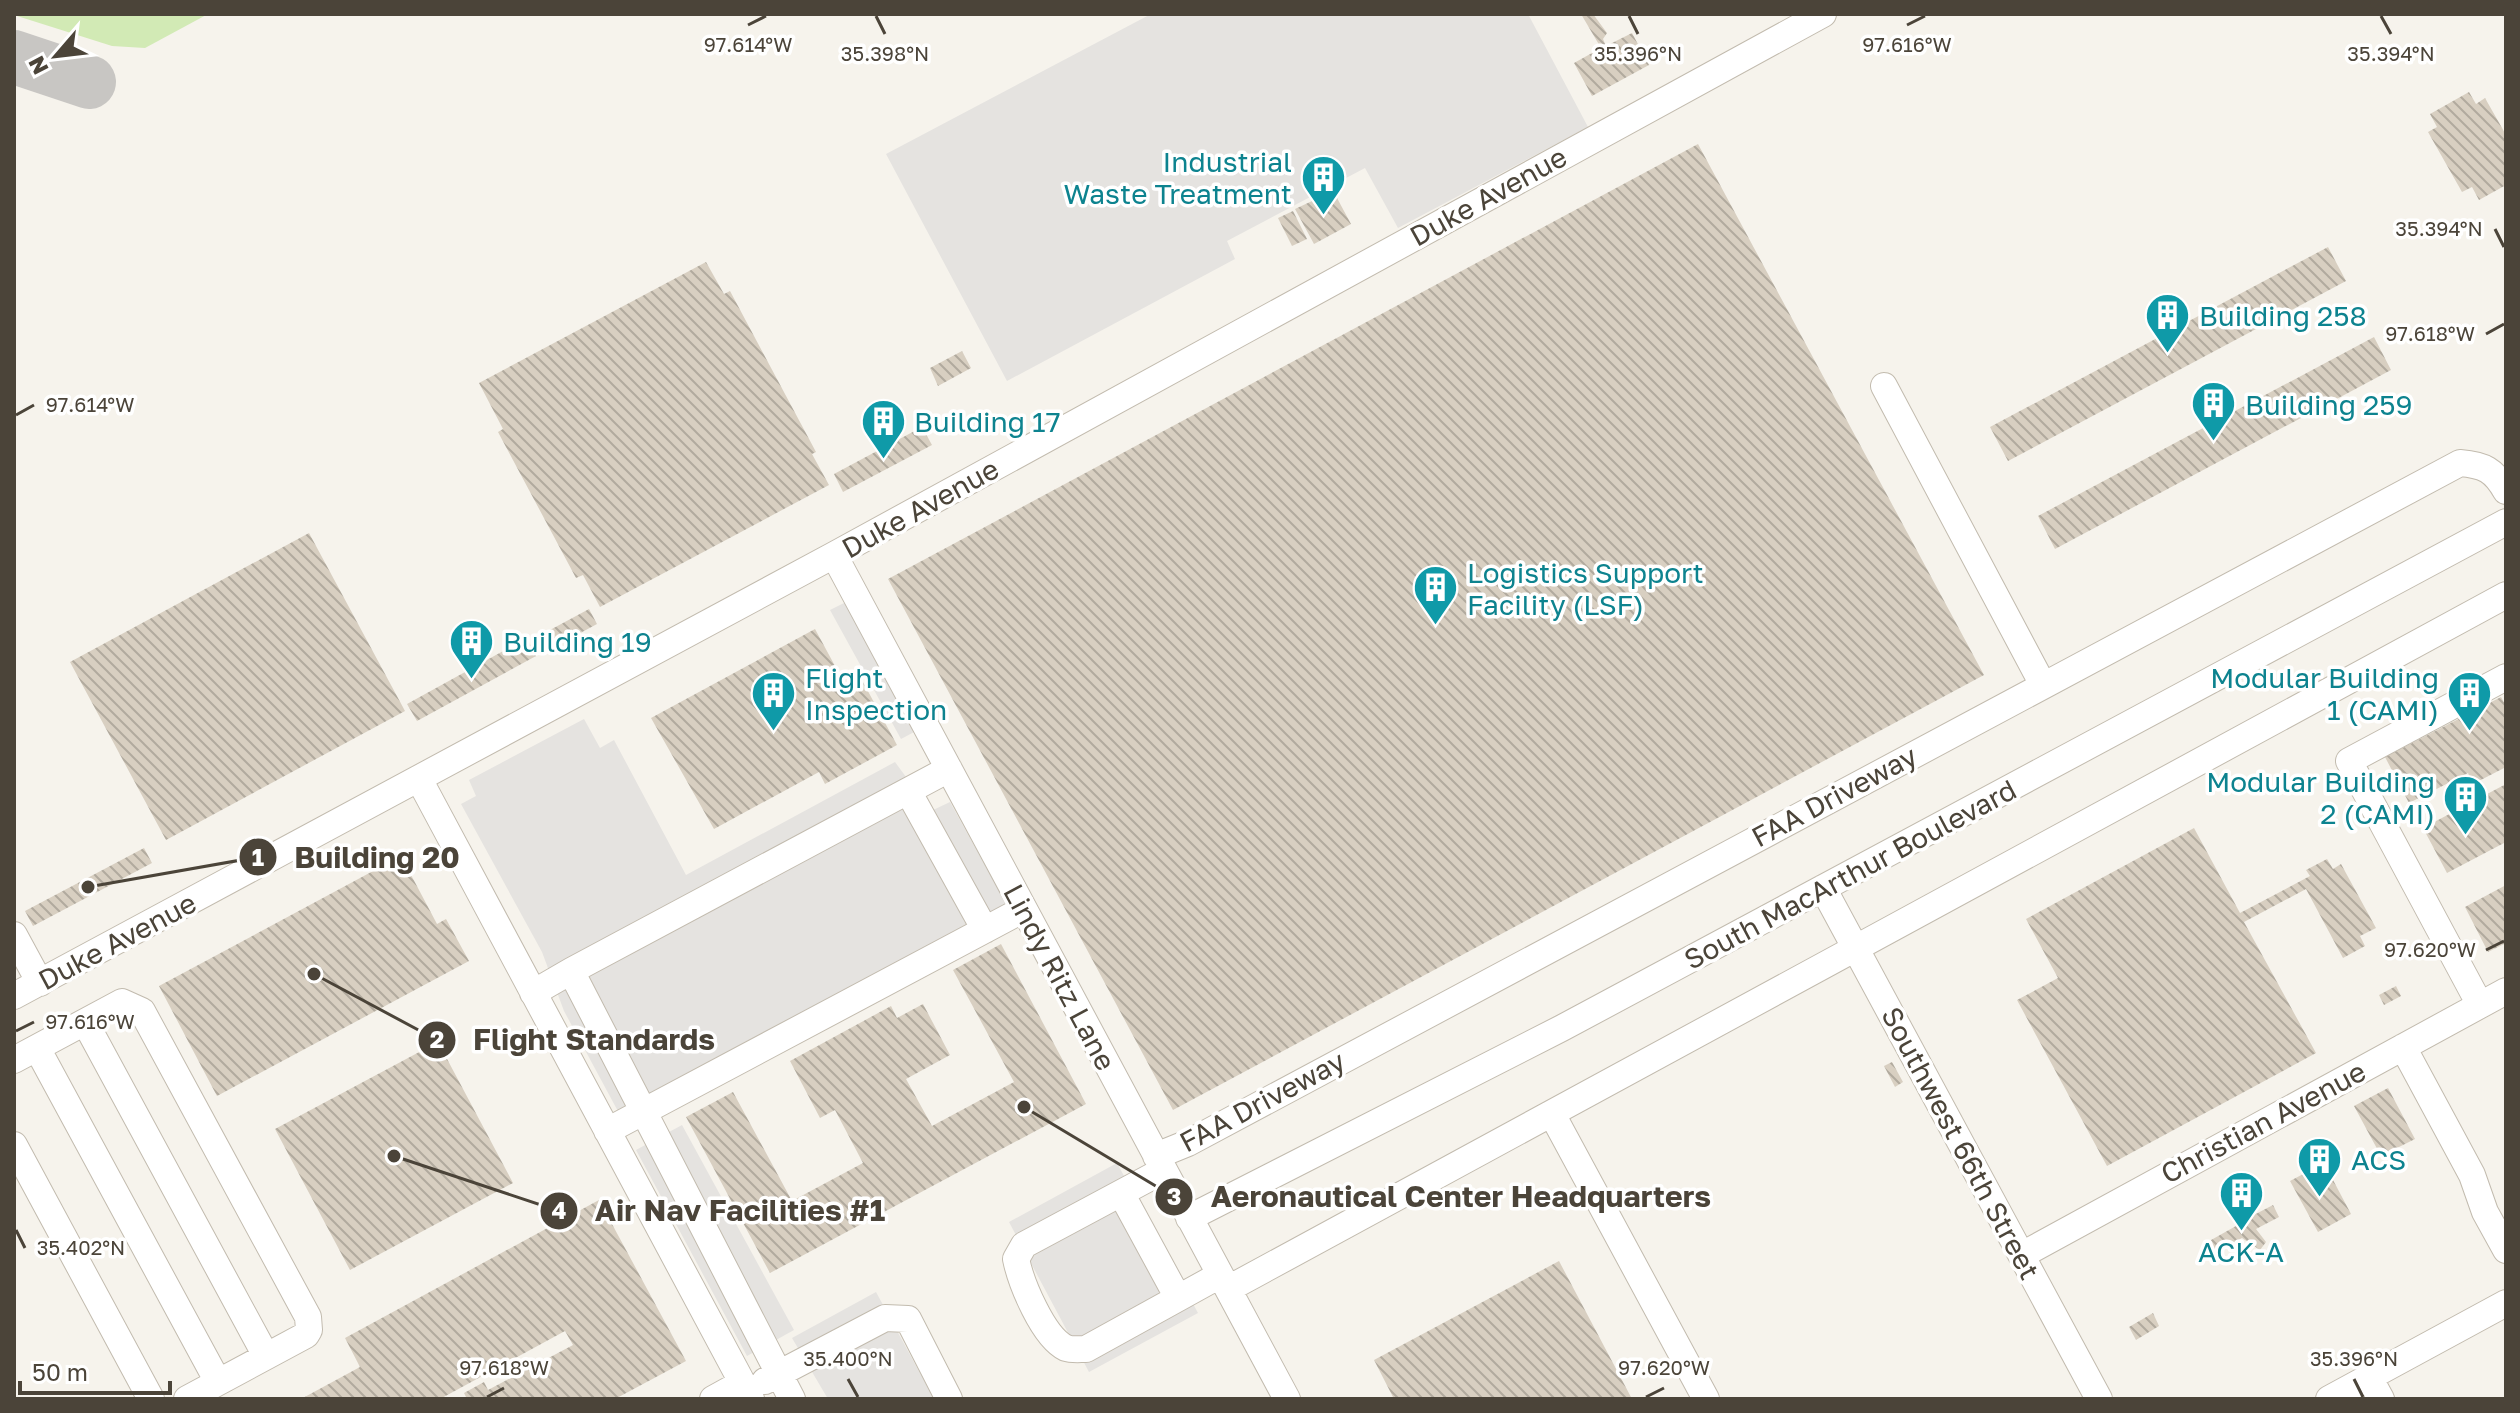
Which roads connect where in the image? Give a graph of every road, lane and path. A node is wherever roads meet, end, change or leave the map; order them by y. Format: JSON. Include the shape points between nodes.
{"nodes":[{"id":1,"x":1823,"y":14,"type":"edge"},
{"id":2,"x":1884,"y":386,"type":"dead end"},
{"id":3,"x":2506,"y":491,"type":"edge"},
{"id":4,"x":2506,"y":522,"type":"edge"},
{"id":5,"x":834,"y":555,"type":"junction"},
{"id":6,"x":2506,"y":595,"type":"edge"},
{"id":7,"x":2506,"y":677,"type":"edge"},
{"id":8,"x":2043,"y":685,"type":"junction"},
{"id":9,"x":949,"y":769,"type":"junction"},
{"id":10,"x":419,"y":779,"type":"junction"},
{"id":11,"x":908,"y":791,"type":"junction"},
{"id":12,"x":1823,"y":888,"type":"junction"},
{"id":13,"x":1024,"y":909,"type":"junction"},
{"id":14,"x":985,"y":930,"type":"junction"},
{"id":15,"x":14,"y":935,"type":"edge"},
{"id":16,"x":1856,"y":948,"type":"junction"},
{"id":17,"x":571,"y":971,"type":"junction"},
{"id":18,"x":40,"y":983,"type":"junction"},
{"id":19,"x":2506,"y":991,"type":"edge"},
{"id":20,"x":533,"y":993,"type":"junction"},
{"id":21,"x":14,"y":996,"type":"edge"},
{"id":22,"x":2480,"y":1005,"type":"junction"},
{"id":23,"x":85,"y":1022,"type":"junction"},
{"id":24,"x":2403,"y":1047,"type":"junction"},
{"id":25,"x":25,"y":1054,"type":"edge"},
{"id":26,"x":647,"y":1113,"type":"junction"},
{"id":27,"x":1552,"y":1114,"type":"junction"},
{"id":28,"x":607,"y":1131,"type":"junction"},
{"id":29,"x":14,"y":1145,"type":"edge"},
{"id":30,"x":1160,"y":1163,"type":"junction"},
{"id":31,"x":1121,"y":1193,"type":"junction"},
{"id":32,"x":1189,"y":1218,"type":"junction"},
{"id":33,"x":2506,"y":1250,"type":"edge"},
{"id":34,"x":2022,"y":1255,"type":"junction"},
{"id":35,"x":1224,"y":1282,"type":"junction"},
{"id":36,"x":1178,"y":1298,"type":"junction"},
{"id":37,"x":2506,"y":1303,"type":"edge"},
{"id":38,"x":266,"y":1356,"type":"junction"},
{"id":39,"x":778,"y":1375,"type":"junction"},
{"id":40,"x":218,"y":1382,"type":"junction"},
{"id":41,"x":2375,"y":1388,"type":"edge"},
{"id":42,"x":747,"y":1391,"type":"edge"},
{"id":43,"x":151,"y":1399,"type":"edge"},
{"id":44,"x":187,"y":1399,"type":"edge"},
{"id":45,"x":713,"y":1399,"type":"edge"},
{"id":46,"x":792,"y":1399,"type":"edge"},
{"id":47,"x":949,"y":1399,"type":"edge"},
{"id":48,"x":1287,"y":1399,"type":"edge"},
{"id":49,"x":1706,"y":1399,"type":"edge"},
{"id":50,"x":2099,"y":1399,"type":"edge"},
{"id":51,"x":2329,"y":1399,"type":"edge"}],
"edges":[{"from":1,"to":5,"type":"street","name":"Duke Avenue"},
{"from":2,"to":8,"type":"street"},
{"from":3,"to":8,"type":"street","name":"FAA Driveway","via":[[2496,473],[2460,463]]},
{"from":4,"to":12,"type":"street","name":"South MacArthur Boulevard"},
{"from":5,"to":9,"type":"street","name":"Lindy Ritz Lane"},
{"from":5,"to":10,"type":"street","name":"Duke Avenue"},
{"from":6,"to":16,"type":"street","name":"FAA Driveway"},
{"from":7,"to":22,"type":"street","via":[[2349,761]]},
{"from":8,"to":30,"type":"street","name":"FAA Driveway","via":[[1188,1143]]},
{"from":9,"to":11,"type":"street"},
{"from":9,"to":13,"type":"street","name":"Lindy Ritz Lane"},
{"from":10,"to":18,"type":"street","name":"Duke Avenue"},
{"from":10,"to":20,"type":"street"},
{"from":11,"to":14,"type":"street"},
{"from":11,"to":17,"type":"street"},
{"from":12,"to":16,"type":"street","name":"Southwest 66th Street"},
{"from":12,"to":32,"type":"street","name":"South MacArthur Boulevard"},
{"from":13,"to":14,"type":"street"},
{"from":13,"to":30,"type":"street","name":"Lindy Ritz Lane"},
{"from":14,"to":26,"type":"street"},
{"from":15,"to":18,"type":"street"},
{"from":16,"to":27,"type":"street","name":"FAA Driveway"},
{"from":16,"to":34,"type":"street","name":"Southwest 66th Street"},
{"from":17,"to":20,"type":"street"},
{"from":17,"to":26,"type":"street"},
{"from":18,"to":21,"type":"street","name":"Duke Avenue"},
{"from":19,"to":22,"type":"street","name":"Christian Avenue"},
{"from":20,"to":28,"type":"street"},
{"from":22,"to":24,"type":"street","name":"Christian Avenue"},
{"from":23,"to":25,"type":"street"},
{"from":23,"to":38,"type":"street"},
{"from":23,"to":38,"type":"street","via":[[122,1002],[142,1011],[241,1192],[308,1317],[306,1335]]},
{"from":24,"to":33,"type":"street"},
{"from":24,"to":34,"type":"street","name":"Christian Avenue"},
{"from":25,"to":40,"type":"street"},
{"from":26,"to":28,"type":"street"},
{"from":26,"to":39,"type":"street"},
{"from":27,"to":35,"type":"street","name":"FAA Driveway"},
{"from":27,"to":49,"type":"street","via":[[1576,1136]]},
{"from":28,"to":42,"type":"street"},
{"from":29,"to":43,"type":"street"},
{"from":30,"to":31,"type":"street","name":"FAA Driveway"},
{"from":30,"to":32,"type":"street","name":"Lindy Ritz Lane"},
{"from":31,"to":36,"type":"street"},
{"from":31,"to":36,"type":"street","name":"FAA Driveway","via":[[1024,1245],[1016,1259],[1020,1280],[1053,1338],[1069,1349],[1086,1349]]},
{"from":32,"to":35,"type":"street","name":"Lindy Ritz Lane"},
{"from":34,"to":50,"type":"street","name":"Southwest 66th Street"},
{"from":35,"to":36,"type":"street","name":"FAA Driveway"},
{"from":35,"to":48,"type":"street","name":"Lindy Ritz Lane"},
{"from":37,"to":41,"type":"street"},
{"from":38,"to":40,"type":"street"},
{"from":39,"to":42,"type":"street"},
{"from":39,"to":46,"type":"street"},
{"from":39,"to":47,"type":"street","via":[[896,1317],[908,1319]]},
{"from":40,"to":44,"type":"street"},
{"from":41,"to":51,"type":"street"},
{"from":42,"to":45,"type":"street"}]}
